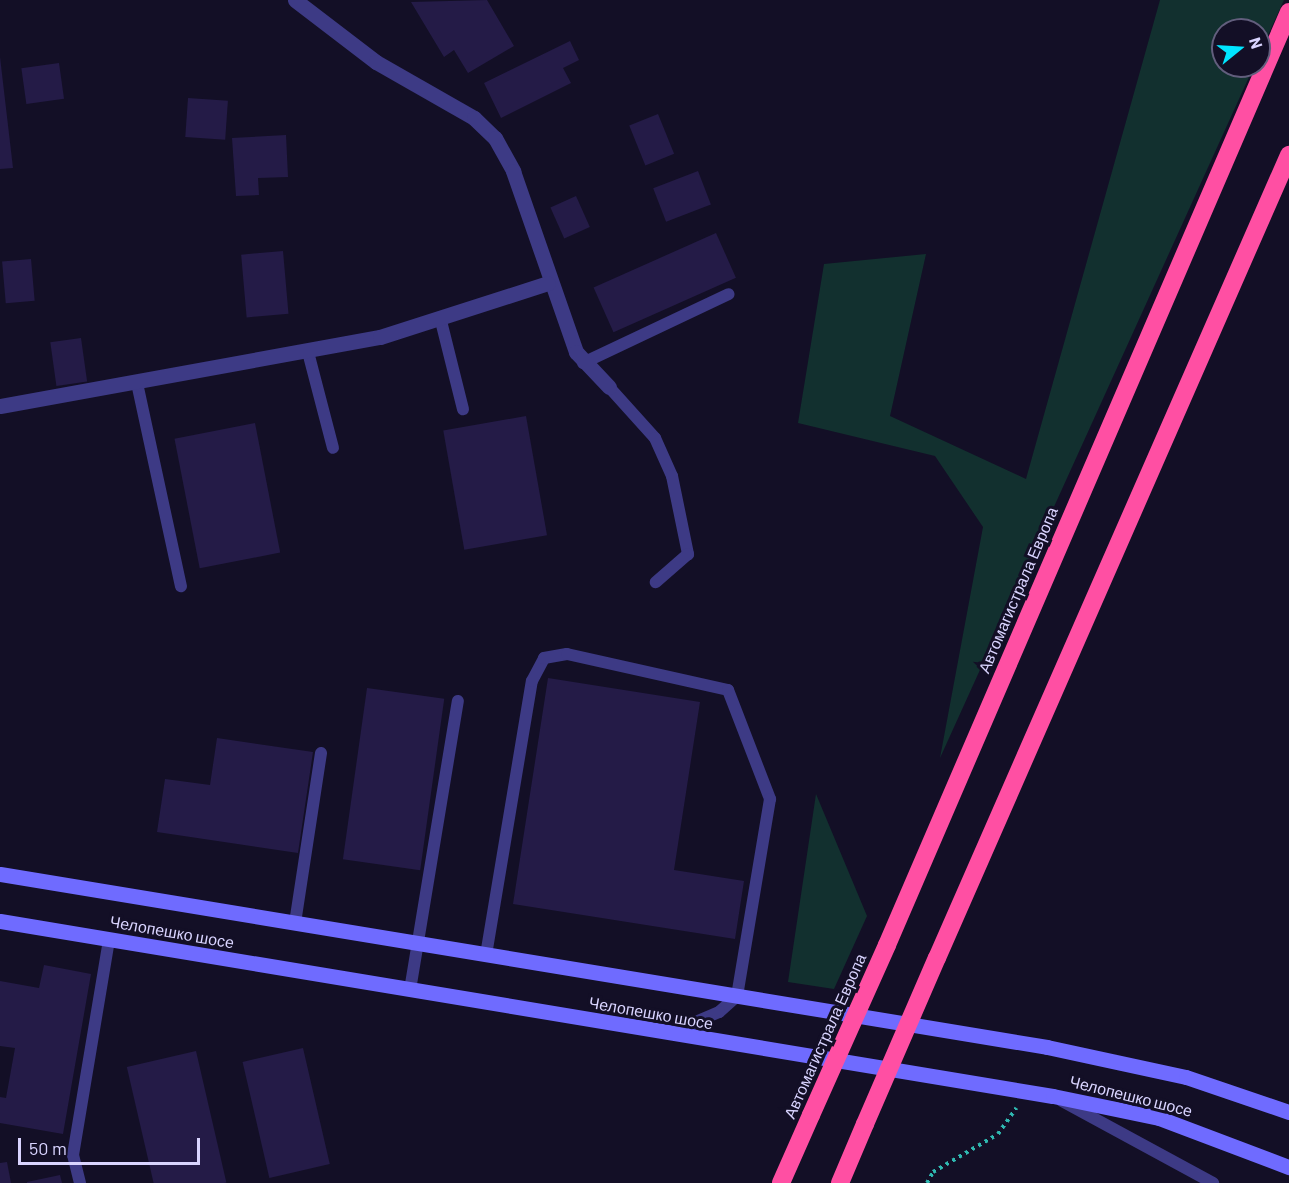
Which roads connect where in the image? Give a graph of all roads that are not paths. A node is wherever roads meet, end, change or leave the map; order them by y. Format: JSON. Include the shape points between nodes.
{"nodes":[{"id":1,"x":295,"y":0,"type":"edge"},
{"id":2,"x":1289,"y":12,"type":"edge"},
{"id":3,"x":1289,"y":155,"type":"edge"},
{"id":4,"x":548,"y":283,"type":"junction"},
{"id":5,"x":729,"y":294,"type":"dead end"},
{"id":6,"x":441,"y":321,"type":"junction"},
{"id":7,"x":308,"y":351,"type":"junction"},
{"id":8,"x":583,"y":363,"type":"junction"},
{"id":9,"x":137,"y":383,"type":"junction"},
{"id":10,"x":609,"y":387,"type":"joint"},
{"id":11,"x":0,"y":406,"type":"edge"},
{"id":12,"x":463,"y":409,"type":"dead end"},
{"id":13,"x":333,"y":448,"type":"dead end"},
{"id":14,"x":656,"y":582,"type":"dead end"},
{"id":15,"x":181,"y":586,"type":"dead end"},
{"id":16,"x":458,"y":701,"type":"dead end"},
{"id":17,"x":321,"y":753,"type":"dead end"},
{"id":18,"x":0,"y":874,"type":"edge"},
{"id":19,"x":0,"y":921,"type":"edge"},
{"id":20,"x":295,"y":923,"type":"junction"},
{"id":21,"x":109,"y":939,"type":"junction"},
{"id":22,"x":418,"y":944,"type":"junction"},
{"id":23,"x":486,"y":955,"type":"junction"},
{"id":24,"x":410,"y":990,"type":"junction"},
{"id":25,"x":737,"y":996,"type":"junction"},
{"id":26,"x":668,"y":1034,"type":"junction"},
{"id":27,"x":1053,"y":1096,"type":"junction"},
{"id":28,"x":1289,"y":1112,"type":"edge"},
{"id":29,"x":1289,"y":1167,"type":"edge"},
{"id":30,"x":80,"y":1183,"type":"edge"},
{"id":31,"x":781,"y":1183,"type":"edge"},
{"id":32,"x":840,"y":1183,"type":"edge"},
{"id":33,"x":1213,"y":1183,"type":"edge"}],
"edges":[{"from":1,"to":4,"type":"street","via":[[376,62],[474,118],[495,138],[513,171]]},
{"from":2,"to":31,"type":"highway","name":"Автомагистрала Европа","bridge":true},
{"from":3,"to":32,"type":"highway","bridge":true},
{"from":4,"to":6,"type":"street"},
{"from":4,"to":8,"type":"street"},
{"from":5,"to":8,"type":"lane"},
{"from":6,"to":7,"type":"street"},
{"from":6,"to":12,"type":"lane"},
{"from":7,"to":9,"type":"street"},
{"from":7,"to":13,"type":"lane"},
{"from":8,"to":10,"type":"street"},
{"from":9,"to":11,"type":"street"},
{"from":9,"to":15,"type":"lane"},
{"from":10,"to":14,"type":"lane","via":[[654,438],[672,476],[688,554]]},
{"from":16,"to":22,"type":"lane"},
{"from":17,"to":20,"type":"lane"},
{"from":18,"to":20,"type":"main road","name":"Челопешко шосе"},
{"from":19,"to":21,"type":"main road","name":"Челопешко шосе"},
{"from":20,"to":22,"type":"main road","name":"Челопешко шосе"},
{"from":21,"to":24,"type":"main road","name":"Челопешко шосе"},
{"from":21,"to":30,"type":"lane","via":[[74,1155]]},
{"from":22,"to":23,"type":"main road","name":"Челопешко шосе"},
{"from":22,"to":24,"type":"lane"},
{"from":23,"to":25,"type":"main road","name":"Челопешко шосе"},
{"from":23,"to":25,"type":"lane","via":[[532,681],[544,658],[567,654],[728,690],[770,799]]},
{"from":24,"to":26,"type":"main road","name":"Челопешко шосе"},
{"from":25,"to":26,"type":"lane","via":[[719,1012]]},
{"from":25,"to":28,"type":"main road","name":"Челопешко шосе","via":[[1119,1061]]},
{"from":26,"to":27,"type":"main road","name":"Челопешко шосе"},
{"from":27,"to":29,"type":"main road","name":"Челопешко шосе","via":[[1159,1118]]},
{"from":27,"to":33,"type":"lane"}]}
